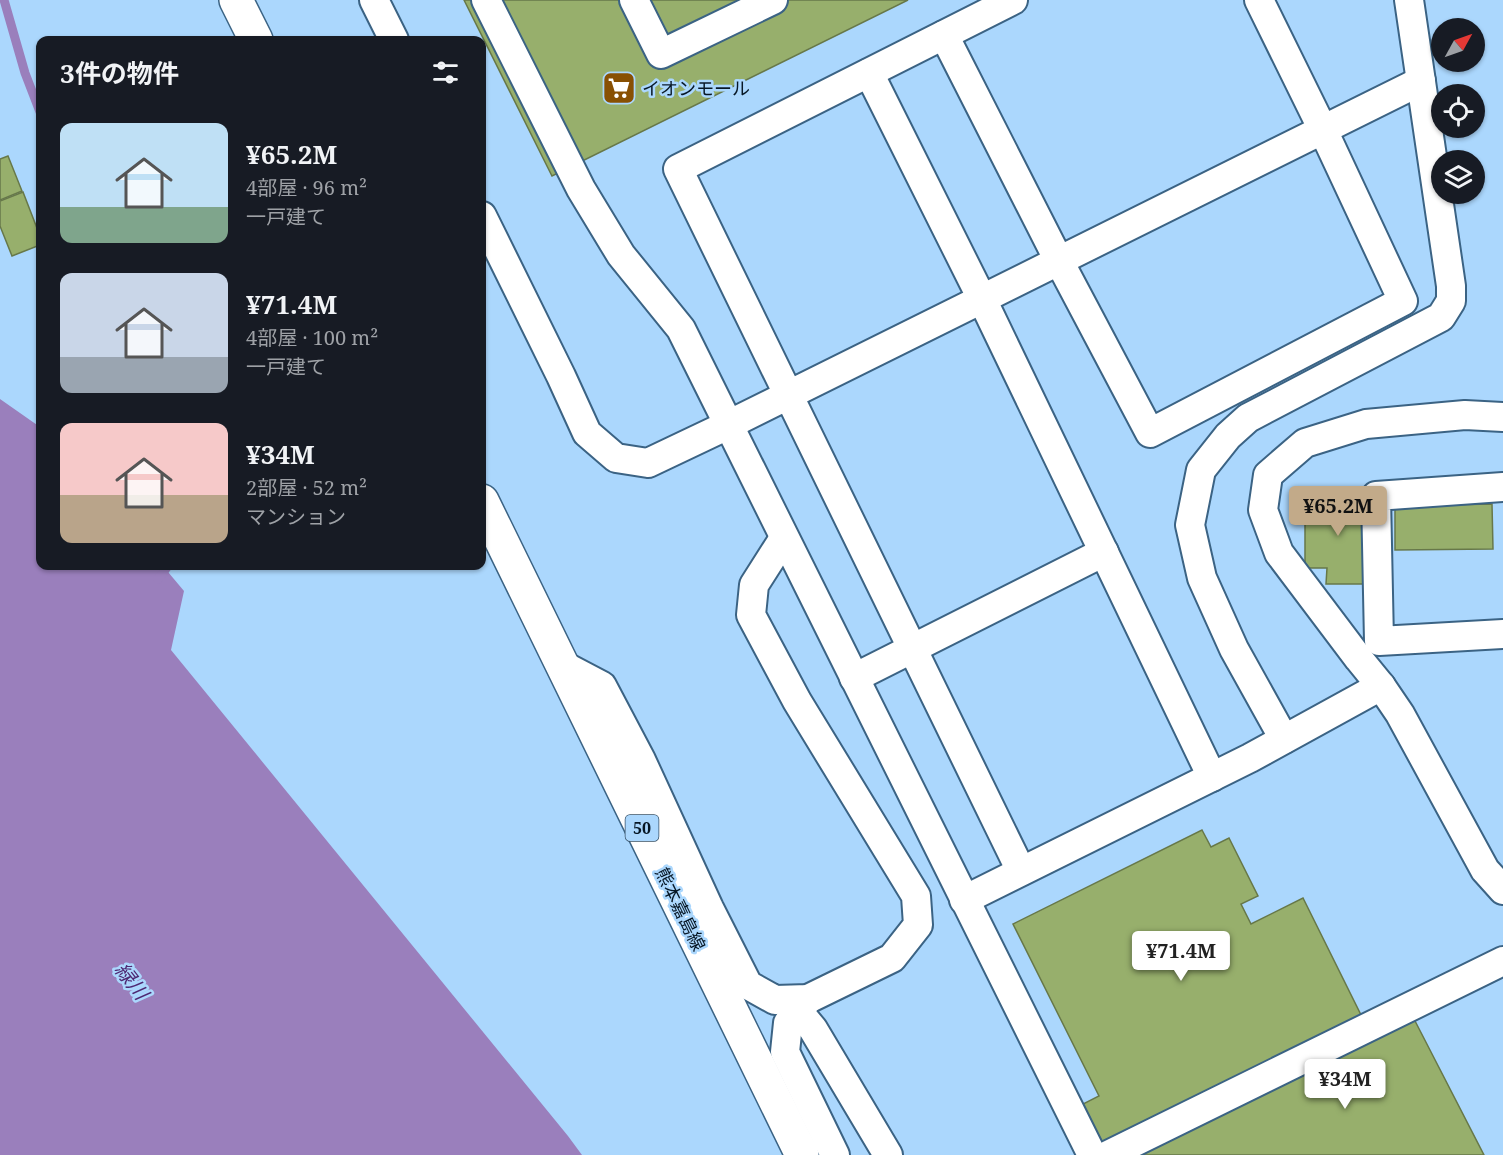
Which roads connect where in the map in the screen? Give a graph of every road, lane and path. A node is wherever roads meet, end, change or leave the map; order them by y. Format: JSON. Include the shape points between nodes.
{"nodes":[{"id":1,"x":236,"y":0,"type":"edge"},
{"id":2,"x":374,"y":0,"type":"edge"},
{"id":3,"x":486,"y":0,"type":"edge"},
{"id":4,"x":634,"y":0,"type":"edge"},
{"id":5,"x":773,"y":0,"type":"edge"},
{"id":6,"x":1013,"y":0,"type":"edge"},
{"id":7,"x":1259,"y":0,"type":"edge"},
{"id":8,"x":1409,"y":0,"type":"edge"},
{"id":9,"x":944,"y":35,"type":"junction"},
{"id":10,"x":254,"y":36,"type":"edge"},
{"id":11,"x":392,"y":36,"type":"edge"},
{"id":12,"x":869,"y":73,"type":"junction"},
{"id":13,"x":1421,"y":81,"type":"junction"},
{"id":14,"x":1323,"y":129,"type":"junction"},
{"id":15,"x":486,"y":224,"type":"edge"},
{"id":16,"x":1059,"y":261,"type":"junction"},
{"id":17,"x":982,"y":299,"type":"junction"},
{"id":18,"x":788,"y":396,"type":"junction"},
{"id":19,"x":1503,"y":417,"type":"edge"},
{"id":20,"x":728,"y":425,"type":"junction"},
{"id":21,"x":1503,"y":487,"type":"edge"},
{"id":22,"x":486,"y":509,"type":"edge"},
{"id":23,"x":784,"y":538,"type":"junction"},
{"id":24,"x":1104,"y":552,"type":"junction"},
{"id":25,"x":1503,"y":634,"type":"edge"},
{"id":26,"x":913,"y":648,"type":"junction"},
{"id":27,"x":1369,"y":650,"type":"junction"},
{"id":28,"x":562,"y":665,"type":"junction"},
{"id":29,"x":854,"y":678,"type":"junction"},
{"id":30,"x":1381,"y":686,"type":"junction"},
{"id":31,"x":1284,"y":739,"type":"junction"},
{"id":32,"x":1212,"y":777,"type":"junction"},
{"id":33,"x":1021,"y":872,"type":"junction"},
{"id":34,"x":1503,"y":890,"type":"edge"},
{"id":35,"x":964,"y":900,"type":"junction"},
{"id":36,"x":1503,"y":961,"type":"edge"},
{"id":37,"x":803,"y":1005,"type":"junction"},
{"id":38,"x":802,"y":1155,"type":"edge"},
{"id":39,"x":835,"y":1155,"type":"edge"},
{"id":40,"x":888,"y":1155,"type":"edge"},
{"id":41,"x":1092,"y":1155,"type":"edge"},
{"id":42,"x":1108,"y":1155,"type":"edge"}],
"edges":[{"from":1,"to":10,"type":"main road"},
{"from":2,"to":11,"type":"street"},
{"from":3,"to":20,"type":"street","via":[[580,189],[621,255],[681,329]]},
{"from":4,"to":5,"type":"street","via":[[661,54]]},
{"from":6,"to":9,"type":"street"},
{"from":7,"to":14,"type":"street"},
{"from":8,"to":13,"type":"street"},
{"from":9,"to":12,"type":"street"},
{"from":9,"to":16,"type":"street"},
{"from":12,"to":17,"type":"street"},
{"from":12,"to":18,"type":"street","via":[[678,169]]},
{"from":13,"to":14,"type":"street"},
{"from":13,"to":31,"type":"street","via":[[1451,286],[1450,302],[1441,317],[1248,418],[1201,470],[1190,525],[1202,578],[1234,649]]},
{"from":14,"to":16,"type":"street"},
{"from":14,"to":16,"type":"street","via":[[1403,301],[1150,433]]},
{"from":15,"to":20,"type":"street","via":[[587,433],[616,458],[648,463]]},
{"from":16,"to":17,"type":"street"},
{"from":17,"to":18,"type":"street"},
{"from":17,"to":24,"type":"street"},
{"from":18,"to":20,"type":"street"},
{"from":18,"to":26,"type":"street"},
{"from":19,"to":27,"type":"street","via":[[1465,415],[1366,424],[1305,443],[1268,475],[1263,510],[1279,553]]},
{"from":20,"to":23,"type":"street"},
{"from":21,"to":27,"type":"street","via":[[1376,496]]},
{"from":22,"to":28,"type":"main road","name":"熊本嘉島線","number":"50"},
{"from":23,"to":29,"type":"street"},
{"from":23,"to":37,"type":"street","via":[[754,585],[751,615],[797,701],[916,896],[918,925],[892,958]]},
{"from":24,"to":26,"type":"street"},
{"from":24,"to":32,"type":"street"},
{"from":25,"to":27,"type":"street"},
{"from":26,"to":29,"type":"street"},
{"from":26,"to":33,"type":"street"},
{"from":27,"to":30,"type":"street"},
{"from":28,"to":37,"type":"street","via":[[602,686],[748,985],[775,1000]]},
{"from":28,"to":38,"type":"main road","name":"熊本嘉島線","number":"50"},
{"from":29,"to":35,"type":"street"},
{"from":30,"to":31,"type":"street"},
{"from":30,"to":34,"type":"street","via":[[1485,870]]},
{"from":31,"to":32,"type":"street"},
{"from":32,"to":33,"type":"street"},
{"from":33,"to":35,"type":"street"},
{"from":35,"to":41,"type":"street"},
{"from":36,"to":42,"type":"street"},
{"from":37,"to":39,"type":"street","via":[[788,1023],[784,1052]]},
{"from":37,"to":40,"type":"street","via":[[813,1029]]}]}
